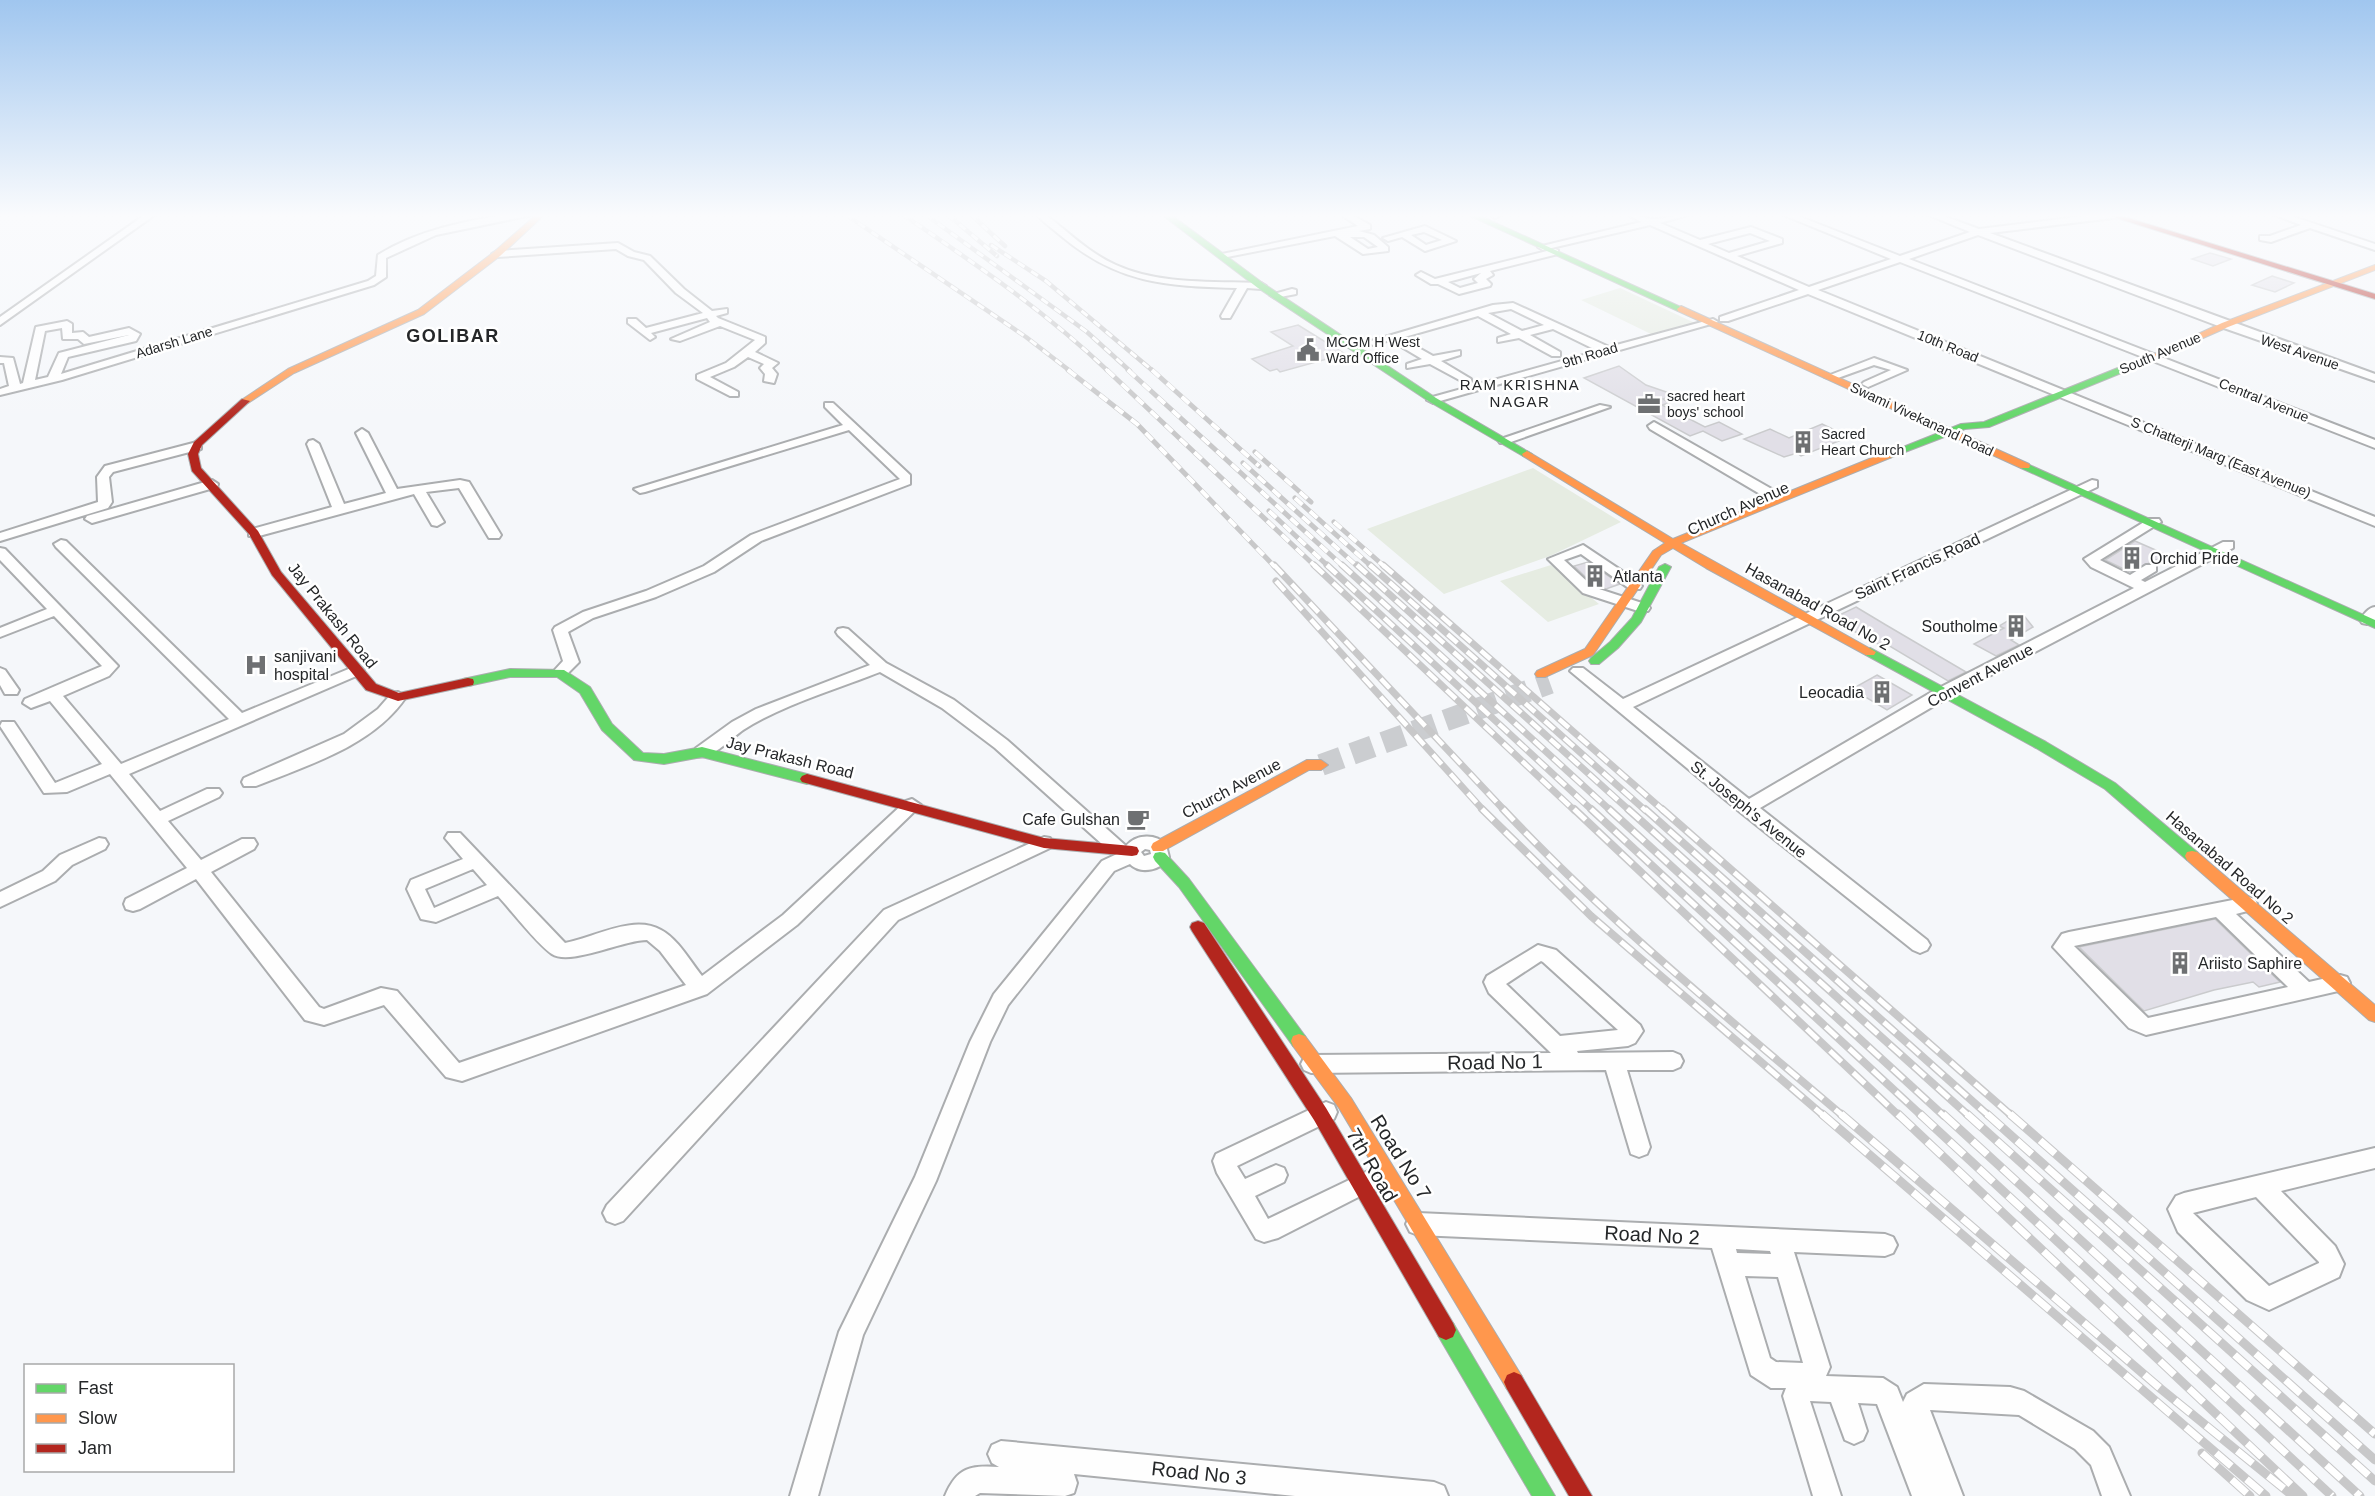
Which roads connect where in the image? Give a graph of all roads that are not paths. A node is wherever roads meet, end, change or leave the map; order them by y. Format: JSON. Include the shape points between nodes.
{"nodes":[{"id":1,"x":37,"y":284,"type":"edge"},
{"id":2,"x":54,"y":284,"type":"edge"},
{"id":3,"x":368,"y":284,"type":"edge"},
{"id":4,"x":458,"y":284,"type":"edge"},
{"id":5,"x":673,"y":284,"type":"edge"},
{"id":6,"x":1227,"y":284,"type":"edge"},
{"id":7,"x":1259,"y":284,"type":"edge"},
{"id":8,"x":1447,"y":284,"type":"edge"},
{"id":9,"x":1486,"y":284,"type":"edge"},
{"id":10,"x":1631,"y":284,"type":"edge"},
{"id":11,"x":1793,"y":284,"type":"edge"},
{"id":12,"x":1826,"y":284,"type":"edge"},
{"id":13,"x":1962,"y":284,"type":"edge"},
{"id":14,"x":2116,"y":284,"type":"edge"},
{"id":15,"x":2335,"y":284,"type":"edge"},
{"id":16,"x":2344,"y":284,"type":"edge"},
{"id":17,"x":2349,"y":284,"type":"edge"},
{"id":18,"x":1244,"y":285,"type":"junction"},
{"id":19,"x":1262,"y":286,"type":"junction"},
{"id":20,"x":2375,"y":289,"type":"edge"},
{"id":21,"x":1808,"y":290,"type":"junction"},
{"id":22,"x":1292,"y":292,"type":"dead end"},
{"id":23,"x":1275,"y":295,"type":"junction"},
{"id":24,"x":2375,"y":297,"type":"edge"},
{"id":25,"x":0,"y":310,"type":"edge"},
{"id":26,"x":723,"y":311,"type":"dead end"},
{"id":27,"x":1479,"y":312,"type":"junction"},
{"id":28,"x":709,"y":314,"type":"junction"},
{"id":29,"x":1226,"y":316,"type":"dead end"},
{"id":30,"x":632,"y":321,"type":"dead end"},
{"id":31,"x":1719,"y":321,"type":"junction"},
{"id":32,"x":0,"y":322,"type":"edge"},
{"id":33,"x":718,"y":323,"type":"junction"},
{"id":34,"x":1554,"y":325,"type":"junction"},
{"id":35,"x":2225,"y":325,"type":"junction"},
{"id":36,"x":1520,"y":335,"type":"junction"},
{"id":37,"x":1392,"y":337,"type":"junction"},
{"id":38,"x":676,"y":339,"type":"dead end"},
{"id":39,"x":1502,"y":340,"type":"dead end"},
{"id":40,"x":1373,"y":342,"type":"dead end"},
{"id":41,"x":1606,"y":350,"type":"junction"},
{"id":42,"x":746,"y":352,"type":"junction"},
{"id":43,"x":1456,"y":353,"type":"dead end"},
{"id":44,"x":1556,"y":354,"type":"dead end"},
{"id":45,"x":2153,"y":356,"type":"junction"},
{"id":46,"x":0,"y":360,"type":"edge"},
{"id":47,"x":1432,"y":360,"type":"junction"},
{"id":48,"x":1411,"y":366,"type":"dead end"},
{"id":49,"x":1837,"y":375,"type":"junction"},
{"id":50,"x":2375,"y":378,"type":"edge"},
{"id":51,"x":53,"y":379,"type":"junction"},
{"id":52,"x":770,"y":381,"type":"dead end"},
{"id":53,"x":1467,"y":381,"type":"dead end"},
{"id":54,"x":1869,"y":384,"type":"junction"},
{"id":55,"x":28,"y":385,"type":"junction"},
{"id":56,"x":15,"y":388,"type":"junction"},
{"id":57,"x":0,"y":392,"type":"edge"},
{"id":58,"x":734,"y":394,"type":"dead end"},
{"id":59,"x":2067,"y":394,"type":"junction"},
{"id":60,"x":1433,"y":400,"type":"junction"},
{"id":61,"x":829,"y":405,"type":"dead end"},
{"id":62,"x":1604,"y":407,"type":"dead end"},
{"id":63,"x":851,"y":426,"type":"junction"},
{"id":64,"x":1654,"y":426,"type":"dead end"},
{"id":65,"x":1982,"y":429,"type":"junction"},
{"id":66,"x":363,"y":433,"type":"dead end"},
{"id":67,"x":1950,"y":433,"type":"junction"},
{"id":68,"x":1964,"y":433,"type":"junction"},
{"id":69,"x":1504,"y":440,"type":"junction"},
{"id":70,"x":313,"y":444,"type":"dead end"},
{"id":71,"x":2375,"y":444,"type":"edge"},
{"id":72,"x":197,"y":446,"type":"junction"},
{"id":73,"x":168,"y":465,"type":"dead end"},
{"id":74,"x":103,"y":481,"type":"junction"},
{"id":75,"x":212,"y":484,"type":"junction"},
{"id":76,"x":2087,"y":487,"type":"junction"},
{"id":77,"x":640,"y":489,"type":"dead end"},
{"id":78,"x":418,"y":490,"type":"junction"},
{"id":79,"x":393,"y":494,"type":"junction"},
{"id":80,"x":1777,"y":498,"type":"junction"},
{"id":81,"x":339,"y":509,"type":"junction"},
{"id":82,"x":437,"y":522,"type":"dead end"},
{"id":83,"x":2154,"y":522,"type":"junction"},
{"id":84,"x":2375,"y":522,"type":"edge"},
{"id":85,"x":254,"y":533,"type":"junction"},
{"id":86,"x":494,"y":535,"type":"dead end"},
{"id":87,"x":0,"y":537,"type":"edge"},
{"id":88,"x":61,"y":544,"type":"dead end"},
{"id":89,"x":1679,"y":546,"type":"junction"},
{"id":90,"x":2223,"y":548,"type":"junction"},
{"id":91,"x":1,"y":552,"type":"edge"},
{"id":92,"x":2151,"y":568,"type":"dead end"},
{"id":93,"x":2130,"y":581,"type":"junction"},
{"id":94,"x":1635,"y":586,"type":"junction"},
{"id":95,"x":2146,"y":588,"type":"junction"},
{"id":96,"x":1625,"y":601,"type":"junction"},
{"id":97,"x":1643,"y":608,"type":"junction"},
{"id":98,"x":57,"y":610,"type":"junction"},
{"id":99,"x":2373,"y":616,"type":"edge"},
{"id":100,"x":1806,"y":618,"type":"junction"},
{"id":101,"x":843,"y":632,"type":"dead end"},
{"id":102,"x":0,"y":633,"type":"edge"},
{"id":103,"x":881,"y":666,"type":"junction"},
{"id":104,"x":356,"y":670,"type":"junction"},
{"id":105,"x":1578,"y":671,"type":"junction"},
{"id":106,"x":0,"y":673,"type":"edge"},
{"id":107,"x":560,"y":674,"type":"junction"},
{"id":108,"x":11,"y":690,"type":"dead end"},
{"id":109,"x":1943,"y":693,"type":"junction"},
{"id":110,"x":53,"y":694,"type":"junction"},
{"id":111,"x":398,"y":697,"type":"junction"},
{"id":112,"x":32,"y":703,"type":"dead end"},
{"id":113,"x":1622,"y":706,"type":"junction"},
{"id":114,"x":239,"y":720,"type":"junction"},
{"id":115,"x":8,"y":726,"type":"dead end"},
{"id":116,"x":702,"y":752,"type":"junction"},
{"id":117,"x":1314,"y":763,"type":"tunnel mouth"},
{"id":118,"x":115,"y":769,"type":"junction"},
{"id":119,"x":250,"y":782,"type":"dead end"},
{"id":120,"x":213,"y":793,"type":"dead end"},
{"id":121,"x":912,"y":806,"type":"junction"},
{"id":122,"x":1746,"y":808,"type":"junction"},
{"id":123,"x":157,"y":819,"type":"junction"},
{"id":124,"x":454,"y":838,"type":"dead end"},
{"id":125,"x":1044,"y":843,"type":"junction"},
{"id":126,"x":99,"y":844,"type":"dead end"},
{"id":127,"x":248,"y":844,"type":"dead end"},
{"id":128,"x":1142,"y":853,"type":"junction"},
{"id":129,"x":475,"y":861,"type":"junction"},
{"id":130,"x":199,"y":870,"type":"junction"},
{"id":131,"x":500,"y":887,"type":"junction"},
{"id":132,"x":0,"y":900,"type":"edge"},
{"id":133,"x":2248,"y":903,"type":"junction"},
{"id":134,"x":134,"y":904,"type":"dead end"},
{"id":135,"x":2219,"y":909,"type":"junction"},
{"id":136,"x":1920,"y":945,"type":"dead end"},
{"id":137,"x":2340,"y":983,"type":"junction"},
{"id":138,"x":700,"y":988,"type":"junction"},
{"id":139,"x":2305,"y":991,"type":"junction"},
{"id":140,"x":2375,"y":1016,"type":"edge"},
{"id":141,"x":1624,"y":1038,"type":"junction"},
{"id":142,"x":1557,"y":1045,"type":"junction"},
{"id":143,"x":1573,"y":1061,"type":"junction"},
{"id":144,"x":1648,"y":1061,"type":"junction"},
{"id":145,"x":1673,"y":1061,"type":"dead end"},
{"id":146,"x":1614,"y":1062,"type":"junction"},
{"id":147,"x":1288,"y":1063,"type":"junction"},
{"id":148,"x":1317,"y":1064,"type":"junction"},
{"id":149,"x":1345,"y":1103,"type":"junction"},
{"id":150,"x":1320,"y":1114,"type":"junction"},
{"id":151,"x":1639,"y":1147,"type":"dead end"},
{"id":152,"x":2375,"y":1158,"type":"edge"},
{"id":153,"x":1388,"y":1172,"type":"junction"},
{"id":154,"x":1276,"y":1175,"type":"dead end"},
{"id":155,"x":1360,"y":1184,"type":"junction"},
{"id":156,"x":2261,"y":1185,"type":"junction"},
{"id":157,"x":1240,"y":1192,"type":"junction"},
{"id":158,"x":615,"y":1213,"type":"dead end"},
{"id":159,"x":1420,"y":1224,"type":"junction"},
{"id":160,"x":1385,"y":1225,"type":"junction"},
{"id":161,"x":1721,"y":1238,"type":"junction"},
{"id":162,"x":1779,"y":1240,"type":"junction"},
{"id":163,"x":1884,"y":1245,"type":"dead end"},
{"id":164,"x":1729,"y":1264,"type":"junction"},
{"id":165,"x":1786,"y":1266,"type":"junction"},
{"id":166,"x":1840,"y":1389,"type":"junction"},
{"id":167,"x":1854,"y":1431,"type":"dead end"},
{"id":168,"x":1001,"y":1454,"type":"dead end"},
{"id":169,"x":1065,"y":1480,"type":"edge"},
{"id":170,"x":804,"y":1496,"type":"edge"},
{"id":171,"x":959,"y":1496,"type":"edge"},
{"id":172,"x":1434,"y":1496,"type":"edge"},
{"id":173,"x":1544,"y":1496,"type":"edge"},
{"id":174,"x":1581,"y":1496,"type":"edge"},
{"id":175,"x":1827,"y":1496,"type":"edge"},
{"id":176,"x":1926,"y":1496,"type":"edge"},
{"id":177,"x":1949,"y":1496,"type":"edge"},
{"id":178,"x":2115,"y":1496,"type":"edge"}],
"edges":[{"from":1,"to":25,"type":"street"},
{"from":2,"to":32,"type":"street"},
{"from":3,"to":51,"type":"street","name":"Adarsh Lane"},
{"from":4,"to":72,"type":"street","via":[[421,312],[291,371],[240,404]]},
{"from":5,"to":28,"type":"street"},
{"from":6,"to":18,"type":"street"},
{"from":7,"to":19,"type":"street","name":"Hasanabad Road No 2"},
{"from":8,"to":9,"type":"street","via":[[1461,291]]},
{"from":10,"to":31,"type":"street","name":"Swami Vivekanand Road"},
{"from":11,"to":21,"type":"street","name":"10th Road"},
{"from":12,"to":21,"type":"street","name":"9th Road"},
{"from":13,"to":45,"type":"street","name":"Central Avenue"},
{"from":14,"to":35,"type":"street","name":"West Avenue"},
{"from":15,"to":35,"type":"street","name":"South Avenue"},
{"from":16,"to":24,"type":"street"},
{"from":17,"to":20,"type":"street"},
{"from":18,"to":19,"type":"street"},
{"from":18,"to":29,"type":"street"},
{"from":19,"to":23,"type":"street","name":"Hasanabad Road No 2"},
{"from":21,"to":31,"type":"street","name":"9th Road"},
{"from":21,"to":59,"type":"street","name":"10th Road"},
{"from":22,"to":23,"type":"street"},
{"from":23,"to":60,"type":"street","name":"Hasanabad Road No 2"},
{"from":26,"to":28,"type":"street"},
{"from":27,"to":34,"type":"street","via":[[1513,306]]},
{"from":27,"to":36,"type":"street"},
{"from":27,"to":37,"type":"street"},
{"from":28,"to":30,"type":"street","via":[[647,334]]},
{"from":28,"to":33,"type":"street"},
{"from":31,"to":41,"type":"street","name":"9th Road"},
{"from":31,"to":49,"type":"street","name":"Swami Vivekanand Road"},
{"from":33,"to":38,"type":"street"},
{"from":33,"to":42,"type":"street","via":[[761,339]]},
{"from":34,"to":36,"type":"street"},
{"from":34,"to":41,"type":"street"},
{"from":35,"to":45,"type":"street","name":"South Avenue"},
{"from":35,"to":50,"type":"street","name":"West Avenue"},
{"from":36,"to":39,"type":"street"},
{"from":36,"to":44,"type":"street"},
{"from":37,"to":40,"type":"street"},
{"from":37,"to":47,"type":"street"},
{"from":41,"to":60,"type":"street","name":"9th Road"},
{"from":42,"to":52,"type":"street","via":[[772,363],[766,368],[771,374]]},
{"from":42,"to":58,"type":"street","via":[[730,365],[700,378]]},
{"from":43,"to":47,"type":"street"},
{"from":45,"to":59,"type":"street","name":"South Avenue"},
{"from":45,"to":71,"type":"street","name":"Central Avenue"},
{"from":46,"to":56,"type":"street","via":[[9,360]]},
{"from":47,"to":48,"type":"street"},
{"from":47,"to":53,"type":"street"},
{"from":49,"to":54,"type":"street","name":"Swami Vivekanand Road"},
{"from":49,"to":54,"type":"street","via":[[1874,361],[1901,370]]},
{"from":49,"to":67,"type":"street","name":"Swami Vivekanand Road"},
{"from":51,"to":55,"type":"street","name":"Adarsh Lane"},
{"from":51,"to":55,"type":"street","via":[[63,355],[132,339],[135,334],[131,331],[84,341],[83,335],[67,337],[67,324],[40,329]]},
{"from":54,"to":68,"type":"street","name":"Swami Vivekanand Road"},
{"from":55,"to":56,"type":"street","name":"Adarsh Lane"},
{"from":56,"to":57,"type":"street","name":"Adarsh Lane"},
{"from":59,"to":65,"type":"street","name":"South Avenue"},
{"from":59,"to":84,"type":"street","name":"S Chatterji Marg (East Avenue)"},
{"from":60,"to":69,"type":"street","name":"Hasanabad Road No 2"},
{"from":61,"to":63,"type":"street"},
{"from":62,"to":69,"type":"street"},
{"from":63,"to":77,"type":"street"},
{"from":63,"to":107,"type":"street","via":[[906,481],[756,538],[709,568],[651,594],[588,615],[560,630],[572,662]]},
{"from":64,"to":80,"type":"street"},
{"from":65,"to":68,"type":"street","name":"Church Avenue"},
{"from":65,"to":76,"type":"street","name":"Swami Vivekanand Road"},
{"from":66,"to":79,"type":"street"},
{"from":67,"to":68,"type":"street","name":"Swami Vivekanand Road"},
{"from":67,"to":80,"type":"street"},
{"from":68,"to":76,"type":"street","name":"Swami Vivekanand Road"},
{"from":68,"to":89,"type":"street","name":"Church Avenue"},
{"from":69,"to":89,"type":"street","name":"Hasanabad Road No 2"},
{"from":70,"to":81,"type":"street"},
{"from":72,"to":74,"type":"street","via":[[115,467],[105,473]]},
{"from":72,"to":75,"type":"street","name":"Jay Prakash Road","via":[[193,454],[196,469]]},
{"from":73,"to":74,"type":"street"},
{"from":74,"to":87,"type":"street","via":[[103,505]]},
{"from":75,"to":85,"type":"street","name":"Jay Prakash Road"},
{"from":75,"to":91,"type":"street"},
{"from":76,"to":83,"type":"street","name":"Swami Vivekanand Road"},
{"from":76,"to":90,"type":"street","name":"Swami Vivekanand Road"},
{"from":76,"to":100,"type":"street","name":"Saint Francis Road"},
{"from":78,"to":79,"type":"street"},
{"from":78,"to":82,"type":"street"},
{"from":78,"to":86,"type":"street","via":[[464,485]]},
{"from":79,"to":81,"type":"street"},
{"from":80,"to":89,"type":"street"},
{"from":81,"to":85,"type":"street"},
{"from":83,"to":90,"type":"street","name":"Swami Vivekanand Road"},
{"from":83,"to":93,"type":"street","via":[[2091,559]]},
{"from":85,"to":104,"type":"street","name":"Jay Prakash Road","via":[[276,573]]},
{"from":88,"to":114,"type":"street"},
{"from":89,"to":94,"type":"street","via":[[1657,554]]},
{"from":89,"to":97,"type":"street","name":"Church Avenue","via":[[1655,579]]},
{"from":89,"to":100,"type":"street","name":"Hasanabad Road No 2"},
{"from":90,"to":95,"type":"street","name":"Convent Avenue"},
{"from":90,"to":99,"type":"street","name":"Swami Vivekanand Road"},
{"from":91,"to":98,"type":"street"},
{"from":92,"to":93,"type":"street"},
{"from":93,"to":95,"type":"street"},
{"from":94,"to":96,"type":"street"},
{"from":94,"to":96,"type":"street","via":[[1583,549],[1556,559],[1588,590]]},
{"from":95,"to":109,"type":"street","name":"Convent Avenue"},
{"from":96,"to":97,"type":"street"},
{"from":96,"to":105,"type":"street","name":"Church Avenue","via":[[1589,652],[1546,679]]},
{"from":97,"to":105,"type":"street","name":"Church Avenue","via":[[1624,634]]},
{"from":98,"to":102,"type":"street"},
{"from":98,"to":110,"type":"street","via":[[110,666],[104,673]]},
{"from":100,"to":109,"type":"street","name":"Hasanabad Road No 2"},
{"from":100,"to":113,"type":"street","name":"Saint Francis Road"},
{"from":101,"to":103,"type":"street"},
{"from":103,"to":116,"type":"street","via":[[762,713]]},
{"from":103,"to":128,"type":"street","via":[[948,704]]},
{"from":104,"to":111,"type":"street","name":"Jay Prakash Road","via":[[371,687]]},
{"from":104,"to":114,"type":"street"},
{"from":105,"to":113,"type":"street","name":"St. Joseph's Avenue"},
{"from":106,"to":108,"type":"street"},
{"from":107,"to":111,"type":"street","via":[[510,673]]},
{"from":107,"to":116,"type":"street","name":"Jay Prakash Road","via":[[585,690],[607,726],[639,757],[664,759]]},
{"from":109,"to":122,"type":"street","name":"Convent Avenue"},
{"from":109,"to":133,"type":"street","name":"Hasanabad Road No 2","via":[[2110,786]]},
{"from":110,"to":112,"type":"street"},
{"from":110,"to":118,"type":"street"},
{"from":111,"to":119,"type":"street","via":[[384,715],[336,745]]},
{"from":113,"to":122,"type":"street","name":"St. Joseph's Avenue"},
{"from":114,"to":118,"type":"street"},
{"from":115,"to":118,"type":"street","via":[[51,789]]},
{"from":116,"to":121,"type":"street","name":"Jay Prakash Road"},
{"from":117,"to":128,"type":"street","name":"Church Avenue"},
{"from":118,"to":123,"type":"street"},
{"from":120,"to":123,"type":"street"},
{"from":121,"to":125,"type":"street","name":"Jay Prakash Road"},
{"from":121,"to":138,"type":"street","via":[[790,920]]},
{"from":122,"to":136,"type":"street","name":"St. Joseph's Avenue"},
{"from":123,"to":130,"type":"street"},
{"from":124,"to":129,"type":"street"},
{"from":125,"to":128,"type":"street","name":"Jay Prakash Road"},
{"from":125,"to":158,"type":"street","via":[[891,915]]},
{"from":126,"to":132,"type":"street","via":[[66,860],[50,876]]},
{"from":127,"to":130,"type":"street"},
{"from":128,"to":147,"type":"street","name":"7th Road","via":[[1171,887]]},
{"from":128,"to":148,"type":"street","name":"Road No 7","via":[[1184,883]]},
{"from":128,"to":170,"type":"street","via":[[1108,866],[1033,958],[996,1011],[925,1181],[851,1332]]},
{"from":129,"to":131,"type":"street"},
{"from":129,"to":131,"type":"street","via":[[418,885],[416,889],[428,914],[436,915]]},
{"from":130,"to":134,"type":"street"},
{"from":130,"to":138,"type":"street","via":[[312,1014],[324,1017],[381,996],[390,997],[453,1071],[470,1070]]},
{"from":131,"to":138,"type":"street","via":[[559,949],[566,951],[649,932]]},
{"from":133,"to":135,"type":"street"},
{"from":133,"to":137,"type":"street","name":"Hasanabad Road No 2"},
{"from":135,"to":139,"type":"street"},
{"from":135,"to":139,"type":"street","via":[[2069,939],[2063,947],[2136,1022],[2146,1027]]},
{"from":137,"to":139,"type":"street"},
{"from":137,"to":140,"type":"street","name":"Hasanabad Road No 2"},
{"from":141,"to":142,"type":"street"},
{"from":141,"to":142,"type":"street","via":[[1632,1035],[1631,1028],[1549,955],[1538,953],[1494,982]]},
{"from":141,"to":144,"type":"street"},
{"from":142,"to":143,"type":"street"},
{"from":143,"to":146,"type":"street","name":"Road No 1"},
{"from":143,"to":148,"type":"street","name":"Road No 1"},
{"from":144,"to":145,"type":"street","name":"Road No 1"},
{"from":144,"to":146,"type":"street","name":"Road No 1"},
{"from":146,"to":151,"type":"street"},
{"from":147,"to":148,"type":"street","name":"Road No 1"},
{"from":147,"to":150,"type":"street","name":"7th Road"},
{"from":148,"to":149,"type":"street","name":"Road No 7"},
{"from":149,"to":150,"type":"street"},
{"from":149,"to":153,"type":"street","name":"Road No 7"},
{"from":150,"to":155,"type":"street","name":"7th Road"},
{"from":150,"to":157,"type":"street","via":[[1224,1161]]},
{"from":152,"to":156,"type":"street"},
{"from":153,"to":155,"type":"street"},
{"from":153,"to":159,"type":"street","name":"Road No 7"},
{"from":154,"to":157,"type":"street"},
{"from":155,"to":157,"type":"street","via":[[1264,1231]]},
{"from":155,"to":160,"type":"street","name":"7th Road"},
{"from":156,"to":156,"type":"street","via":[[2184,1204],[2180,1209],[2187,1224],[2256,1292],[2269,1298],[2331,1269],[2332,1264]]},
{"from":159,"to":160,"type":"street","name":"Road No 2"},
{"from":159,"to":161,"type":"street","name":"Road No 2"},
{"from":159,"to":174,"type":"street","name":"Road No 7"},
{"from":160,"to":173,"type":"street","name":"7th Road"},
{"from":161,"to":162,"type":"street","name":"Road No 2"},
{"from":161,"to":164,"type":"street"},
{"from":162,"to":163,"type":"street","name":"Road No 2"},
{"from":162,"to":165,"type":"street"},
{"from":164,"to":165,"type":"street"},
{"from":164,"to":165,"type":"street","via":[[1760,1366],[1771,1375],[1810,1376],[1816,1367]]},
{"from":166,"to":167,"type":"street"},
{"from":166,"to":175,"type":"street","via":[[1800,1388],[1796,1396]]},
{"from":166,"to":176,"type":"street","via":[[1883,1391],[1888,1396]]},
{"from":168,"to":169,"type":"street","name":"Road No 3"},
{"from":169,"to":171,"type":"street","via":[[976,1479]]},
{"from":169,"to":172,"type":"street","name":"Road No 3"},
{"from":177,"to":178,"type":"street","via":[[1917,1409],[1916,1402],[1924,1396],[2024,1404],[2084,1440],[2100,1456]]}]}
